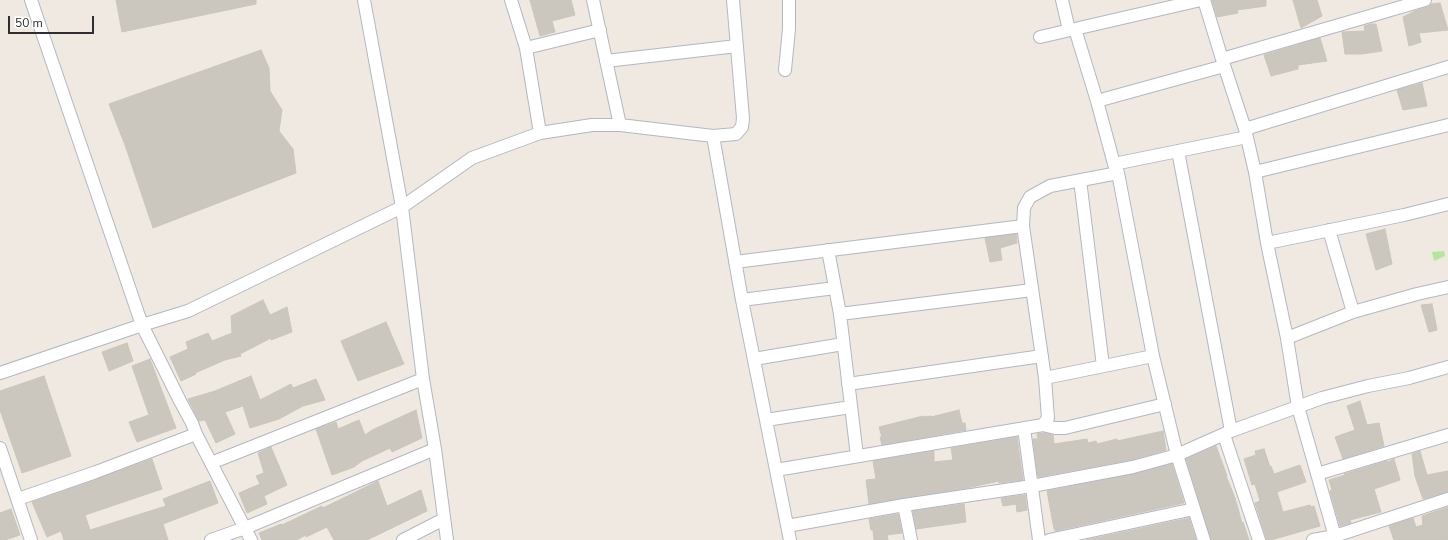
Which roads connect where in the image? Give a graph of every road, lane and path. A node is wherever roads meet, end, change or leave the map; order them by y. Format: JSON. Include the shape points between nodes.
{"nodes":[{"id":1,"x":31,"y":0,"type":"edge"},
{"id":2,"x":364,"y":0,"type":"edge"},
{"id":3,"x":511,"y":0,"type":"edge"},
{"id":4,"x":594,"y":0,"type":"edge"},
{"id":5,"x":733,"y":0,"type":"edge"},
{"id":6,"x":789,"y":0,"type":"edge"},
{"id":7,"x":1062,"y":0,"type":"edge"},
{"id":8,"x":1202,"y":0,"type":"edge"},
{"id":9,"x":1426,"y":0,"type":"edge"},
{"id":10,"x":1072,"y":29,"type":"junction"},
{"id":11,"x":600,"y":30,"type":"junction"},
{"id":12,"x":1040,"y":37,"type":"dead end"},
{"id":13,"x":738,"y":46,"type":"junction"},
{"id":14,"x":526,"y":48,"type":"junction"},
{"id":15,"x":606,"y":61,"type":"junction"},
{"id":16,"x":1223,"y":63,"type":"junction"},
{"id":17,"x":1448,"y":67,"type":"edge"},
{"id":18,"x":785,"y":70,"type":"dead end"},
{"id":19,"x":1097,"y":101,"type":"junction"},
{"id":20,"x":620,"y":125,"type":"junction"},
{"id":21,"x":1448,"y":125,"type":"edge"},
{"id":22,"x":540,"y":133,"type":"junction"},
{"id":23,"x":1246,"y":133,"type":"junction"},
{"id":24,"x":713,"y":136,"type":"junction"},
{"id":25,"x":1178,"y":151,"type":"junction"},
{"id":26,"x":1116,"y":169,"type":"junction"},
{"id":27,"x":1255,"y":172,"type":"junction"},
{"id":28,"x":1080,"y":180,"type":"junction"},
{"id":29,"x":1448,"y":204,"type":"edge"},
{"id":30,"x":402,"y":208,"type":"junction"},
{"id":31,"x":1023,"y":226,"type":"junction"},
{"id":32,"x":1329,"y":230,"type":"junction"},
{"id":33,"x":1267,"y":243,"type":"junction"},
{"id":34,"x":828,"y":250,"type":"junction"},
{"id":35,"x":735,"y":262,"type":"junction"},
{"id":36,"x":1448,"y":287,"type":"edge"},
{"id":37,"x":835,"y":288,"type":"junction"},
{"id":38,"x":1032,"y":290,"type":"junction"},
{"id":39,"x":742,"y":300,"type":"junction"},
{"id":40,"x":1353,"y":312,"type":"junction"},
{"id":41,"x":840,"y":314,"type":"junction"},
{"id":42,"x":142,"y":325,"type":"junction"},
{"id":43,"x":1287,"y":338,"type":"junction"},
{"id":44,"x":843,"y":344,"type":"junction"},
{"id":45,"x":1042,"y":356,"type":"junction"},
{"id":46,"x":1153,"y":356,"type":"junction"},
{"id":47,"x":754,"y":359,"type":"junction"},
{"id":48,"x":1103,"y":366,"type":"junction"},
{"id":49,"x":1448,"y":367,"type":"edge"},
{"id":50,"x":0,"y":373,"type":"edge"},
{"id":51,"x":1045,"y":378,"type":"junction"},
{"id":52,"x":423,"y":379,"type":"junction"},
{"id":53,"x":848,"y":384,"type":"junction"},
{"id":54,"x":1165,"y":404,"type":"junction"},
{"id":55,"x":851,"y":407,"type":"junction"},
{"id":56,"x":1298,"y":407,"type":"junction"},
{"id":57,"x":766,"y":420,"type":"junction"},
{"id":58,"x":1043,"y":425,"type":"junction"},
{"id":59,"x":1024,"y":428,"type":"junction"},
{"id":60,"x":1228,"y":433,"type":"junction"},
{"id":61,"x":196,"y":434,"type":"junction"},
{"id":62,"x":1448,"y":435,"type":"edge"},
{"id":63,"x":0,"y":448,"type":"edge"},
{"id":64,"x":435,"y":449,"type":"junction"},
{"id":65,"x":1177,"y":455,"type":"junction"},
{"id":66,"x":857,"y":456,"type":"junction"},
{"id":67,"x":211,"y":463,"type":"junction"},
{"id":68,"x":776,"y":470,"type":"junction"},
{"id":69,"x":1317,"y":474,"type":"junction"},
{"id":70,"x":1032,"y":486,"type":"junction"},
{"id":71,"x":18,"y":499,"type":"junction"},
{"id":72,"x":1448,"y":499,"type":"edge"},
{"id":73,"x":904,"y":505,"type":"junction"},
{"id":74,"x":1194,"y":510,"type":"junction"},
{"id":75,"x":444,"y":519,"type":"junction"},
{"id":76,"x":787,"y":526,"type":"junction"},
{"id":77,"x":245,"y":528,"type":"junction"},
{"id":78,"x":1336,"y":538,"type":"edge"},
{"id":79,"x":31,"y":540,"type":"edge"},
{"id":80,"x":211,"y":540,"type":"edge"},
{"id":81,"x":251,"y":540,"type":"edge"},
{"id":82,"x":403,"y":540,"type":"edge"},
{"id":83,"x":447,"y":540,"type":"edge"},
{"id":84,"x":790,"y":540,"type":"edge"},
{"id":85,"x":911,"y":540,"type":"edge"},
{"id":86,"x":1040,"y":540,"type":"edge"},
{"id":87,"x":1049,"y":540,"type":"edge"},
{"id":88,"x":1204,"y":540,"type":"edge"},
{"id":89,"x":1259,"y":540,"type":"edge"},
{"id":90,"x":1313,"y":540,"type":"edge"}],
"edges":[{"from":1,"to":42,"type":"street"},
{"from":2,"to":30,"type":"street"},
{"from":3,"to":14,"type":"street"},
{"from":4,"to":11,"type":"street"},
{"from":5,"to":13,"type":"street"},
{"from":6,"to":18,"type":"street"},
{"from":7,"to":10,"type":"street"},
{"from":8,"to":10,"type":"street"},
{"from":8,"to":16,"type":"street"},
{"from":9,"to":16,"type":"street"},
{"from":10,"to":12,"type":"street"},
{"from":10,"to":19,"type":"street"},
{"from":11,"to":14,"type":"street"},
{"from":11,"to":15,"type":"street"},
{"from":13,"to":15,"type":"street"},
{"from":13,"to":24,"type":"street","via":[[742,127],[736,134]]},
{"from":14,"to":22,"type":"street"},
{"from":15,"to":20,"type":"street"},
{"from":16,"to":19,"type":"street"},
{"from":16,"to":23,"type":"street"},
{"from":17,"to":23,"type":"street"},
{"from":19,"to":26,"type":"street"},
{"from":20,"to":22,"type":"street","via":[[592,125]]},
{"from":20,"to":24,"type":"street"},
{"from":21,"to":27,"type":"street"},
{"from":22,"to":30,"type":"street","via":[[472,158]]},
{"from":23,"to":25,"type":"street"},
{"from":23,"to":27,"type":"street"},
{"from":24,"to":35,"type":"street"},
{"from":25,"to":26,"type":"street"},
{"from":25,"to":60,"type":"street"},
{"from":26,"to":28,"type":"street"},
{"from":26,"to":46,"type":"street"},
{"from":27,"to":33,"type":"street"},
{"from":28,"to":31,"type":"street","via":[[1050,186],[1030,197],[1024,208]]},
{"from":28,"to":48,"type":"street"},
{"from":29,"to":32,"type":"street"},
{"from":30,"to":42,"type":"street","via":[[188,311]]},
{"from":30,"to":52,"type":"street"},
{"from":31,"to":34,"type":"street"},
{"from":31,"to":38,"type":"street"},
{"from":32,"to":33,"type":"street"},
{"from":32,"to":40,"type":"street"},
{"from":33,"to":43,"type":"street"},
{"from":34,"to":35,"type":"street"},
{"from":34,"to":37,"type":"street"},
{"from":35,"to":39,"type":"street"},
{"from":36,"to":40,"type":"street"},
{"from":37,"to":39,"type":"street"},
{"from":37,"to":41,"type":"street"},
{"from":38,"to":41,"type":"street"},
{"from":38,"to":45,"type":"street"},
{"from":39,"to":47,"type":"street"},
{"from":40,"to":43,"type":"street"},
{"from":41,"to":44,"type":"street"},
{"from":42,"to":50,"type":"street"},
{"from":42,"to":61,"type":"street"},
{"from":43,"to":56,"type":"street"},
{"from":44,"to":47,"type":"street"},
{"from":44,"to":53,"type":"street"},
{"from":45,"to":51,"type":"street"},
{"from":45,"to":53,"type":"street"},
{"from":46,"to":48,"type":"street"},
{"from":46,"to":54,"type":"street"},
{"from":47,"to":57,"type":"street"},
{"from":48,"to":51,"type":"street"},
{"from":49,"to":56,"type":"street","via":[[1330,396]]},
{"from":51,"to":58,"type":"street","via":[[1048,418]]},
{"from":52,"to":64,"type":"street"},
{"from":52,"to":67,"type":"street"},
{"from":53,"to":55,"type":"street"},
{"from":54,"to":58,"type":"street","via":[[1064,428]]},
{"from":54,"to":65,"type":"street"},
{"from":55,"to":57,"type":"street"},
{"from":55,"to":66,"type":"street"},
{"from":56,"to":60,"type":"street"},
{"from":56,"to":69,"type":"street"},
{"from":57,"to":68,"type":"street"},
{"from":58,"to":59,"type":"street"},
{"from":59,"to":66,"type":"street"},
{"from":59,"to":70,"type":"street"},
{"from":60,"to":65,"type":"street"},
{"from":60,"to":89,"type":"street"},
{"from":61,"to":67,"type":"street"},
{"from":61,"to":71,"type":"street"},
{"from":62,"to":69,"type":"street"},
{"from":63,"to":71,"type":"street"},
{"from":64,"to":75,"type":"street"},
{"from":64,"to":77,"type":"street"},
{"from":65,"to":70,"type":"street","via":[[1133,467]]},
{"from":65,"to":74,"type":"street"},
{"from":66,"to":68,"type":"street"},
{"from":67,"to":77,"type":"street"},
{"from":68,"to":76,"type":"street"},
{"from":69,"to":78,"type":"street"},
{"from":70,"to":73,"type":"street"},
{"from":70,"to":86,"type":"street"},
{"from":71,"to":79,"type":"street"},
{"from":72,"to":78,"type":"street"},
{"from":73,"to":76,"type":"street"},
{"from":73,"to":85,"type":"street"},
{"from":74,"to":87,"type":"street"},
{"from":74,"to":88,"type":"street"},
{"from":75,"to":82,"type":"street"},
{"from":75,"to":83,"type":"street"},
{"from":76,"to":84,"type":"street"},
{"from":77,"to":80,"type":"street"},
{"from":77,"to":81,"type":"street"},
{"from":78,"to":90,"type":"street"}]}
